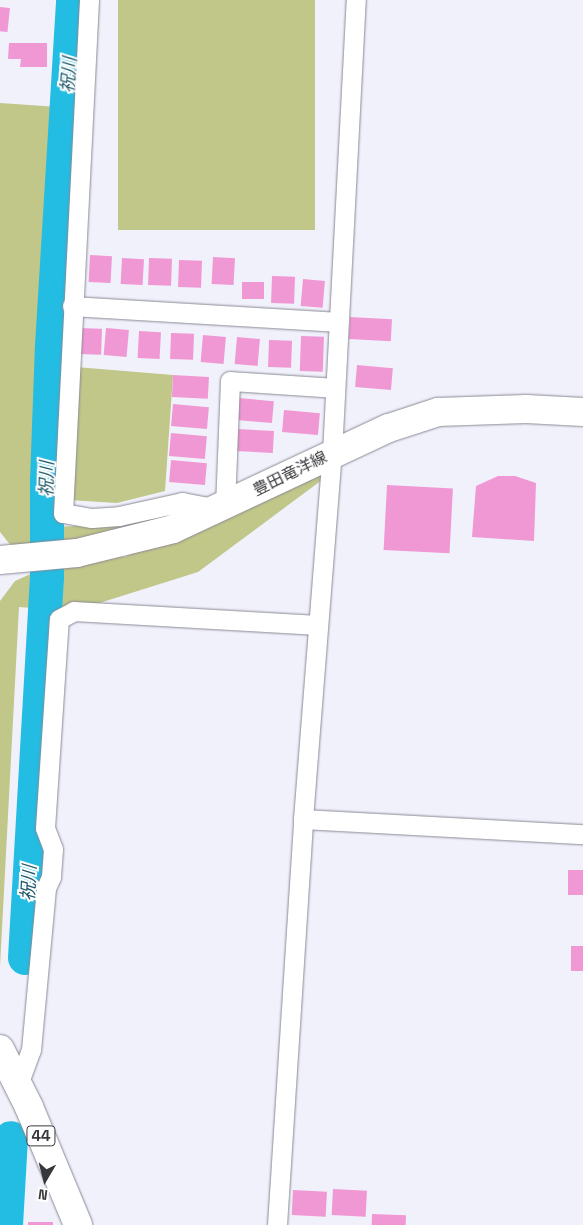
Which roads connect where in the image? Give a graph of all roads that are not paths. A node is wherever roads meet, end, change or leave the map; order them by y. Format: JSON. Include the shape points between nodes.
{"nodes":[{"id":1,"x":89,"y":0,"type":"edge"},
{"id":2,"x":356,"y":0,"type":"edge"},
{"id":3,"x":72,"y":306,"type":"junction"},
{"id":4,"x":339,"y":322,"type":"junction"},
{"id":5,"x":335,"y":388,"type":"junction"},
{"id":6,"x":583,"y":412,"type":"edge"},
{"id":7,"x":332,"y":453,"type":"junction"},
{"id":8,"x":222,"y":507,"type":"junction"},
{"id":9,"x":0,"y":560,"type":"edge"},
{"id":10,"x":318,"y":625,"type":"junction"},
{"id":11,"x":303,"y":819,"type":"junction"},
{"id":12,"x":583,"y":834,"type":"edge"},
{"id":13,"x":0,"y":1049,"type":"edge"},
{"id":14,"x":18,"y":1085,"type":"junction"},
{"id":15,"x":78,"y":1225,"type":"edge"},
{"id":16,"x":277,"y":1225,"type":"edge"}],
"edges":[{"from":1,"to":3,"type":"street"},
{"from":2,"to":4,"type":"street"},
{"from":3,"to":4,"type":"street"},
{"from":3,"to":8,"type":"street","via":[[63,513],[92,518],[110,517],[182,502]]},
{"from":4,"to":5,"type":"street"},
{"from":5,"to":7,"type":"street"},
{"from":5,"to":8,"type":"street","via":[[230,381]]},
{"from":6,"to":7,"type":"main road","name":"豊田竜洋線","via":[[526,409],[438,412]]},
{"from":7,"to":8,"type":"main road","name":"豊田竜洋線"},
{"from":7,"to":10,"type":"street"},
{"from":8,"to":9,"type":"main road","name":"豊田竜洋線","via":[[173,529],[124,542],[77,553]]},
{"from":10,"to":11,"type":"street"},
{"from":10,"to":14,"type":"street","via":[[74,611],[58,619],[45,828],[53,849],[51,877],[46,888],[31,1050]]},
{"from":11,"to":12,"type":"street"},
{"from":11,"to":16,"type":"street"},
{"from":13,"to":14,"type":"main road","number":"44"},
{"from":14,"to":15,"type":"main road","number":"44"}]}
